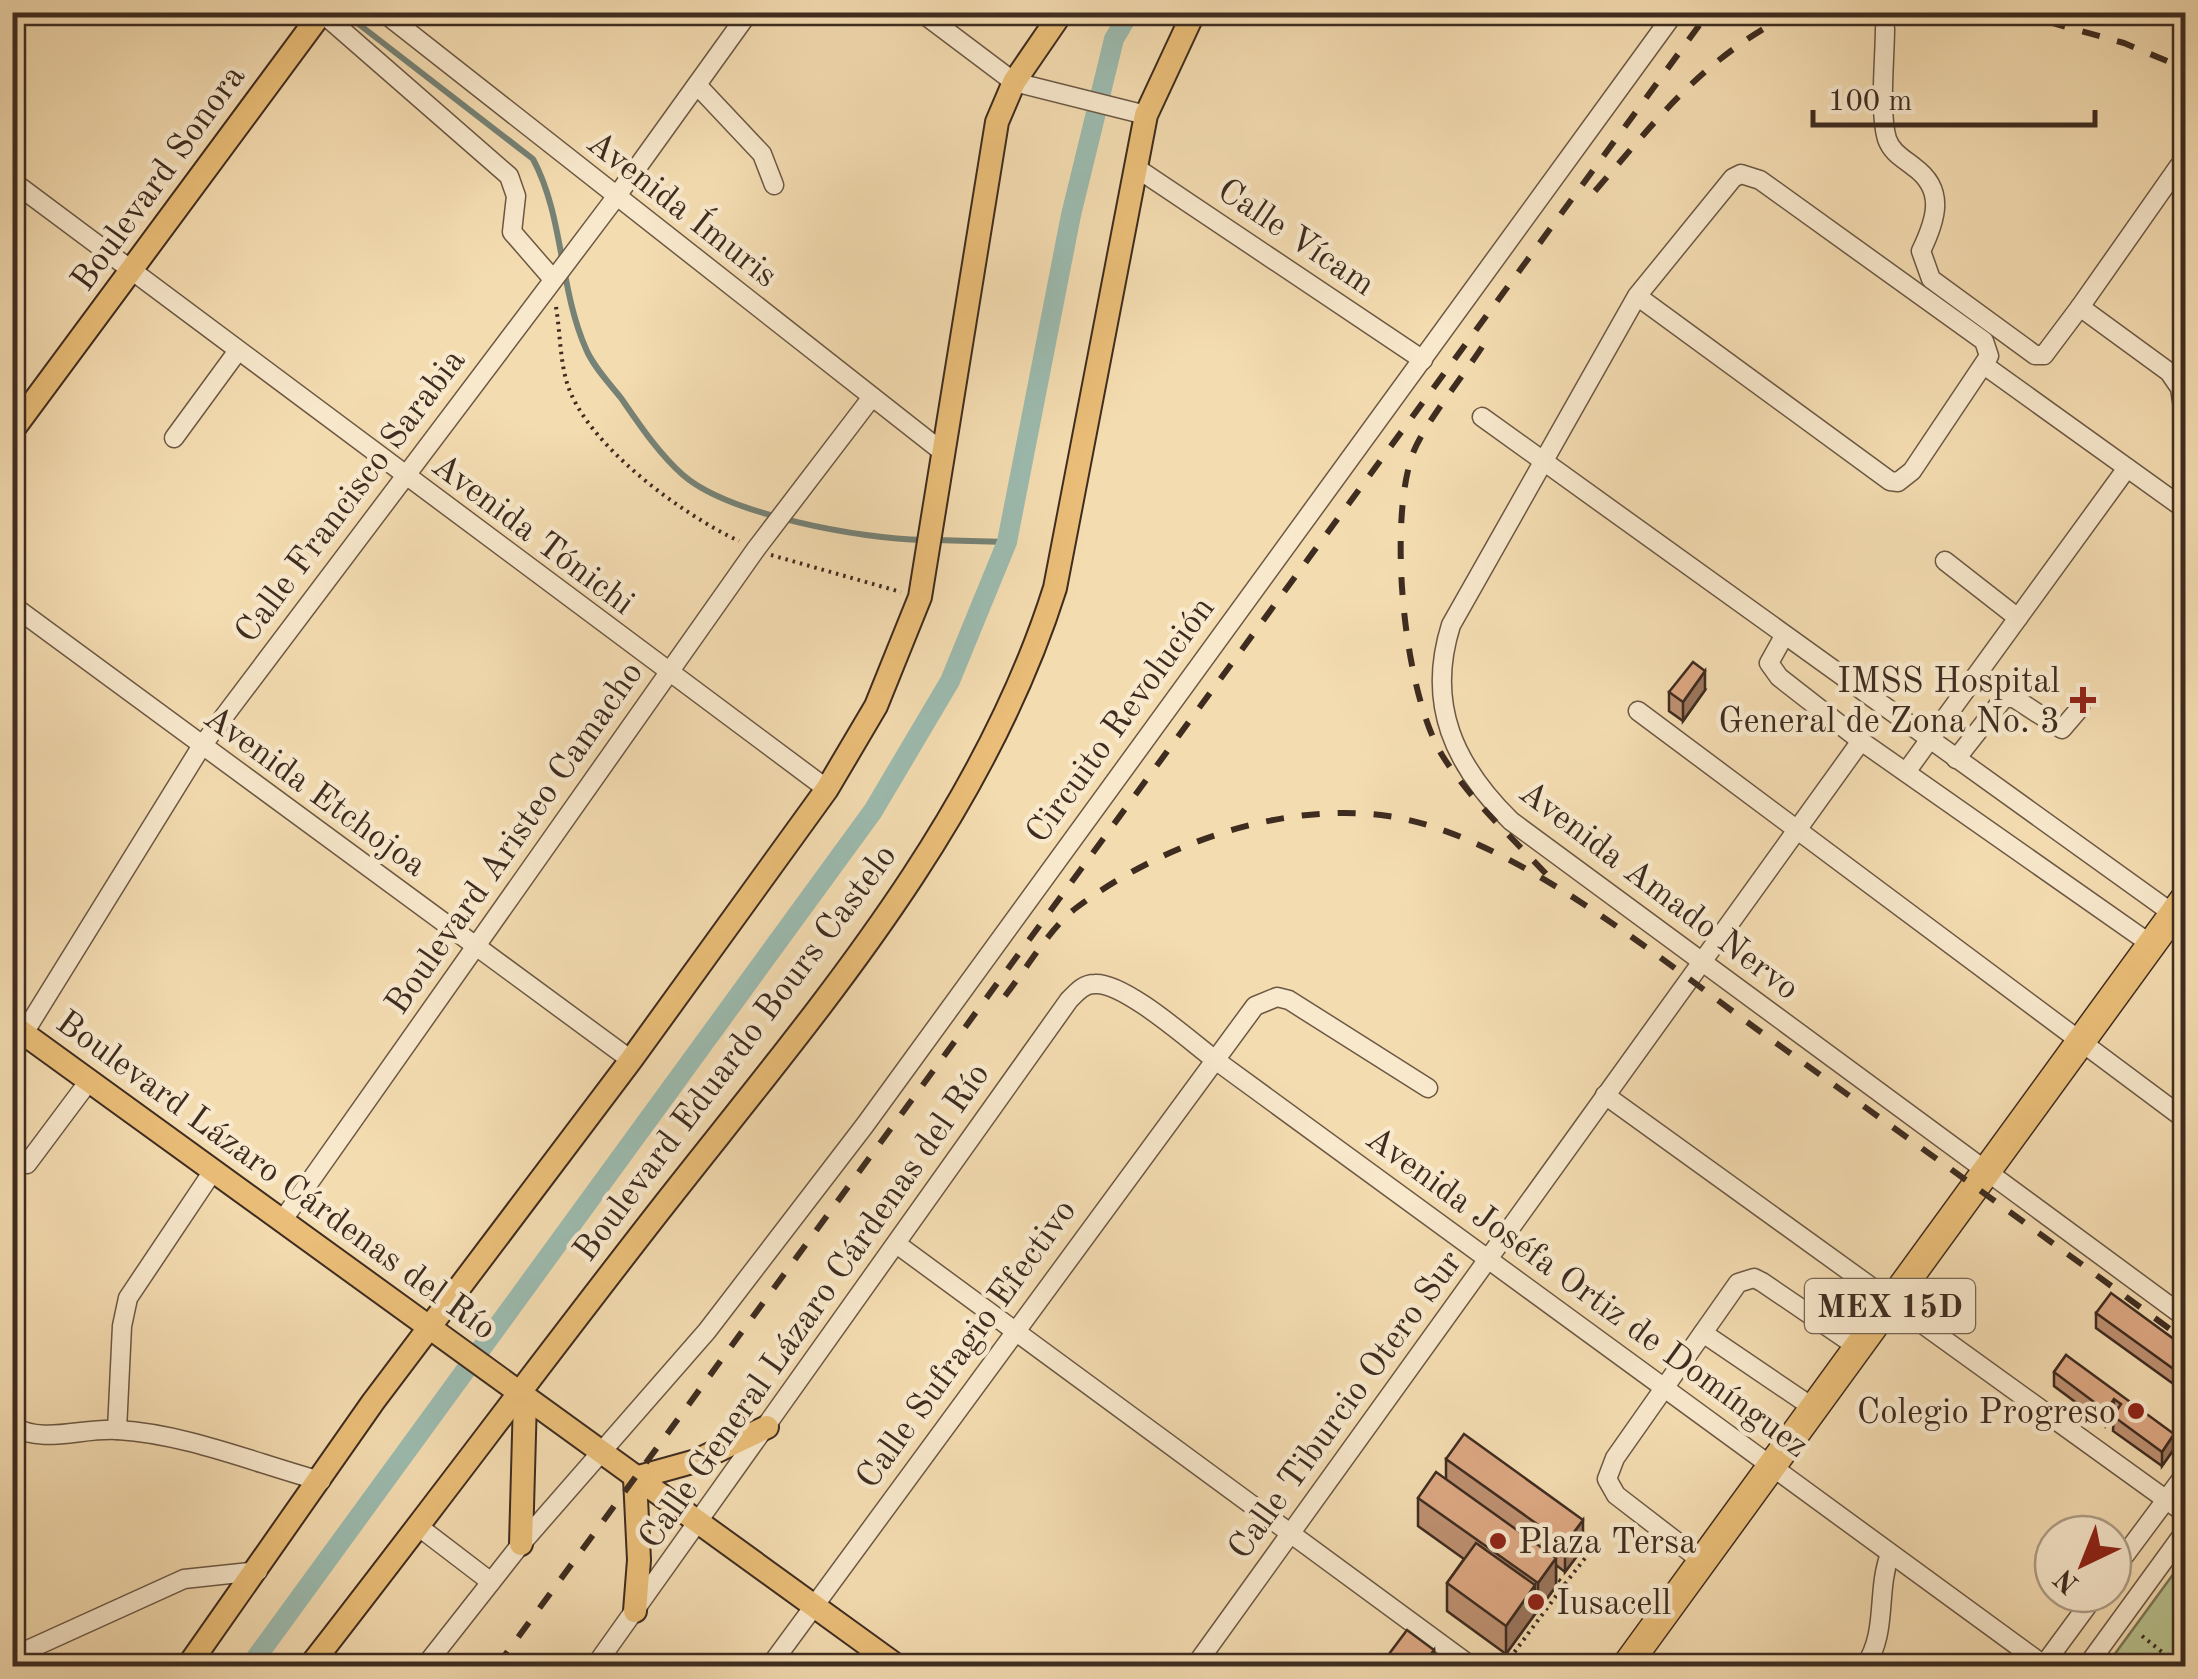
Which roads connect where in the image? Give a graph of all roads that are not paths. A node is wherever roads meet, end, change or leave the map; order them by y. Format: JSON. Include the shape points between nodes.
{"nodes":[{"id":1,"x":383,"y":12,"type":"edge"},
{"id":2,"x":749,"y":12,"type":"edge"},
{"id":3,"x":921,"y":12,"type":"edge"},
{"id":4,"x":1062,"y":12,"type":"edge"},
{"id":5,"x":1194,"y":12,"type":"edge"},
{"id":6,"x":1675,"y":12,"type":"edge"},
{"id":7,"x":321,"y":13,"type":"edge"},
{"id":8,"x":1884,"y":28,"type":"dead end"},
{"id":9,"x":1018,"y":83,"type":"junction"},
{"id":10,"x":697,"y":86,"type":"junction"},
{"id":11,"x":1139,"y":113,"type":"junction"},
{"id":12,"x":2179,"y":166,"type":"dead end"},
{"id":13,"x":1135,"y":167,"type":"junction"},
{"id":14,"x":12,"y":181,"type":"edge"},
{"id":15,"x":774,"y":185,"type":"dead end"},
{"id":16,"x":616,"y":197,"type":"junction"},
{"id":17,"x":130,"y":272,"type":"junction"},
{"id":18,"x":552,"y":278,"type":"junction"},
{"id":19,"x":1637,"y":296,"type":"junction"},
{"id":20,"x":2080,"y":307,"type":"junction"},
{"id":21,"x":237,"y":352,"type":"junction"},
{"id":22,"x":1987,"y":357,"type":"junction"},
{"id":23,"x":1423,"y":360,"type":"junction"},
{"id":24,"x":872,"y":397,"type":"junction"},
{"id":25,"x":1482,"y":417,"type":"dead end"},
{"id":26,"x":2186,"y":427,"type":"edge"},
{"id":27,"x":12,"y":430,"type":"edge"},
{"id":28,"x":174,"y":438,"type":"dead end"},
{"id":29,"x":944,"y":453,"type":"junction"},
{"id":30,"x":1543,"y":459,"type":"junction"},
{"id":31,"x":2127,"y":468,"type":"junction"},
{"id":32,"x":404,"y":476,"type":"junction"},
{"id":33,"x":2186,"y":510,"type":"edge"},
{"id":34,"x":1945,"y":561,"type":"dead end"},
{"id":35,"x":12,"y":605,"type":"edge"},
{"id":36,"x":2018,"y":618,"type":"junction"},
{"id":37,"x":1784,"y":636,"type":"junction"},
{"id":38,"x":668,"y":673,"type":"junction"},
{"id":39,"x":2080,"y":708,"type":"dead end"},
{"id":40,"x":1638,"y":710,"type":"dead end"},
{"id":41,"x":1861,"y":740,"type":"junction"},
{"id":42,"x":1930,"y":740,"type":"junction"},
{"id":43,"x":201,"y":746,"type":"junction"},
{"id":44,"x":1956,"y":759,"type":"junction"},
{"id":45,"x":1906,"y":772,"type":"junction"},
{"id":46,"x":827,"y":789,"type":"junction"},
{"id":47,"x":1797,"y":829,"type":"junction"},
{"id":48,"x":2182,"y":911,"type":"edge"},
{"id":49,"x":2152,"y":945,"type":"junction"},
{"id":50,"x":475,"y":946,"type":"junction"},
{"id":51,"x":1700,"y":961,"type":"junction"},
{"id":52,"x":1086,"y":985,"type":"joint"},
{"id":53,"x":18,"y":1029,"type":"edge"},
{"id":54,"x":2081,"y":1042,"type":"junction"},
{"id":55,"x":1214,"y":1058,"type":"junction"},
{"id":56,"x":631,"y":1060,"type":"junction"},
{"id":57,"x":90,"y":1081,"type":"junction"},
{"id":58,"x":1428,"y":1088,"type":"dead end"},
{"id":59,"x":1604,"y":1095,"type":"junction"},
{"id":60,"x":2186,"y":1120,"type":"edge"},
{"id":61,"x":27,"y":1164,"type":"dead end"},
{"id":62,"x":213,"y":1171,"type":"junction"},
{"id":63,"x":1986,"y":1172,"type":"junction"},
{"id":64,"x":282,"y":1222,"type":"junction"},
{"id":65,"x":898,"y":1245,"type":"junction"},
{"id":66,"x":1488,"y":1258,"type":"junction"},
{"id":67,"x":1893,"y":1302,"type":"junction"},
{"id":68,"x":2186,"y":1318,"type":"edge"},
{"id":69,"x":1014,"y":1332,"type":"junction"},
{"id":70,"x":434,"y":1333,"type":"junction"},
{"id":71,"x":1703,"y":1333,"type":"junction"},
{"id":72,"x":1860,"y":1348,"type":"junction"},
{"id":73,"x":1664,"y":1387,"type":"junction"},
{"id":74,"x":514,"y":1391,"type":"junction"},
{"id":75,"x":1815,"y":1409,"type":"junction"},
{"id":76,"x":12,"y":1426,"type":"edge"},
{"id":77,"x":767,"y":1427,"type":"junction"},
{"id":78,"x":117,"y":1430,"type":"junction"},
{"id":79,"x":601,"y":1454,"type":"junction"},
{"id":80,"x":1773,"y":1467,"type":"junction"},
{"id":81,"x":2186,"y":1473,"type":"edge"},
{"id":82,"x":635,"y":1478,"type":"junction"},
{"id":83,"x":320,"y":1482,"type":"junction"},
{"id":84,"x":2166,"y":1500,"type":"junction"},
{"id":85,"x":2186,"y":1514,"type":"edge"},
{"id":86,"x":697,"y":1524,"type":"junction"},
{"id":87,"x":419,"y":1527,"type":"junction"},
{"id":88,"x":2186,"y":1530,"type":"edge"},
{"id":89,"x":1290,"y":1534,"type":"junction"},
{"id":90,"x":522,"y":1544,"type":"junction"},
{"id":91,"x":2133,"y":1544,"type":"edge"},
{"id":92,"x":1890,"y":1554,"type":"junction"},
{"id":93,"x":1704,"y":1562,"type":"junction"},
{"id":94,"x":258,"y":1571,"type":"junction"},
{"id":95,"x":491,"y":1582,"type":"junction"},
{"id":96,"x":813,"y":1606,"type":"junction"},
{"id":97,"x":635,"y":1611,"type":"junction"},
{"id":98,"x":2082,"y":1614,"type":"edge"},
{"id":99,"x":12,"y":1658,"type":"edge"},
{"id":100,"x":889,"y":1664,"type":"edge"},
{"id":101,"x":188,"y":1666,"type":"edge"},
{"id":102,"x":310,"y":1666,"type":"edge"},
{"id":103,"x":425,"y":1666,"type":"edge"},
{"id":104,"x":595,"y":1666,"type":"edge"},
{"id":105,"x":770,"y":1666,"type":"edge"},
{"id":106,"x":1194,"y":1666,"type":"edge"},
{"id":107,"x":1471,"y":1666,"type":"edge"},
{"id":108,"x":1626,"y":1666,"type":"edge"},
{"id":109,"x":1864,"y":1666,"type":"edge"},
{"id":110,"x":2044,"y":1666,"type":"edge"},
{"id":111,"x":2086,"y":1666,"type":"edge"}],
"edges":[{"from":1,"to":16,"type":"street","name":"Avenida Ímuris"},
{"from":2,"to":10,"type":"street","name":"Calle Francisco Sarabia"},
{"from":3,"to":9,"type":"street"},
{"from":4,"to":9,"type":"main road"},
{"from":5,"to":11,"type":"main road","name":"Boulevard Eduardo Bours Castelo"},
{"from":6,"to":23,"type":"street","name":"Circuito Revolución"},
{"from":7,"to":17,"type":"main road","name":"Boulevard Sonora"},
{"from":7,"to":18,"type":"street","via":[[509,176],[516,196],[512,232]]},
{"from":8,"to":20,"type":"street","via":[[1886,135],[1937,201],[1922,264],[2035,354],[2049,349]]},
{"from":9,"to":11,"type":"street"},
{"from":9,"to":29,"type":"main road","via":[[992,144]]},
{"from":10,"to":15,"type":"street","via":[[762,154]]},
{"from":10,"to":16,"type":"street","name":"Calle Francisco Sarabia"},
{"from":11,"to":13,"type":"main road","name":"Boulevard Eduardo Bours Castelo"},
{"from":12,"to":20,"type":"street"},
{"from":13,"to":23,"type":"street","name":"Calle Vícam"},
{"from":13,"to":74,"type":"main road","name":"Boulevard Eduardo Bours Castelo","via":[[1062,562],[1030,657],[977,768],[844,974]]},
{"from":14,"to":17,"type":"street","name":"Avenida Tónichi"},
{"from":16,"to":18,"type":"street","name":"Calle Francisco Sarabia"},
{"from":16,"to":24,"type":"street","name":"Avenida Ímuris"},
{"from":17,"to":21,"type":"street","name":"Avenida Tónichi"},
{"from":17,"to":27,"type":"main road","name":"Boulevard Sonora"},
{"from":18,"to":32,"type":"street","name":"Calle Francisco Sarabia"},
{"from":19,"to":22,"type":"street","name":"Avenida Amado Nervo","via":[[1741,174],[1760,180]]},
{"from":19,"to":22,"type":"street","via":[[1890,481],[1912,471]]},
{"from":19,"to":30,"type":"street","name":"Avenida Amado Nervo"},
{"from":20,"to":26,"type":"street","via":[[2169,372],[2180,388]]},
{"from":21,"to":28,"type":"street"},
{"from":21,"to":32,"type":"street","name":"Avenida Tónichi"},
{"from":22,"to":31,"type":"street"},
{"from":23,"to":79,"type":"street","name":"Circuito Revolución","via":[[854,1140],[707,1331]]},
{"from":24,"to":29,"type":"street","name":"Avenida Ímuris"},
{"from":24,"to":38,"type":"street","name":"Boulevard Aristeo Camacho"},
{"from":25,"to":30,"type":"street"},
{"from":29,"to":46,"type":"main road","via":[[920,597],[888,682]]},
{"from":30,"to":37,"type":"street"},
{"from":30,"to":51,"type":"street","name":"Avenida Amado Nervo","via":[[1451,625],[1438,678],[1450,730],[1473,778],[1511,821]]},
{"from":31,"to":33,"type":"street"},
{"from":31,"to":36,"type":"street"},
{"from":32,"to":38,"type":"street","name":"Avenida Tónichi"},
{"from":32,"to":43,"type":"street","name":"Calle Francisco Sarabia"},
{"from":34,"to":36,"type":"street"},
{"from":35,"to":43,"type":"street","name":"Avenida Etchojoa"},
{"from":36,"to":42,"type":"street"},
{"from":37,"to":41,"type":"street","via":[[1772,654],[1772,670]]},
{"from":37,"to":42,"type":"street"},
{"from":38,"to":46,"type":"street","name":"Avenida Tónichi"},
{"from":38,"to":50,"type":"street","name":"Boulevard Aristeo Camacho"},
{"from":39,"to":44,"type":"street","via":[[2058,728],[2004,698]]},
{"from":40,"to":47,"type":"street"},
{"from":41,"to":45,"type":"street"},
{"from":41,"to":47,"type":"street","name":"Calle Tiburcio Otero Sur"},
{"from":42,"to":44,"type":"street"},
{"from":42,"to":45,"type":"street"},
{"from":43,"to":50,"type":"street","name":"Avenida Etchojoa"},
{"from":43,"to":53,"type":"street","name":"Calle Francisco Sarabia"},
{"from":44,"to":48,"type":"street"},
{"from":45,"to":49,"type":"street"},
{"from":46,"to":56,"type":"main road"},
{"from":47,"to":51,"type":"street","name":"Calle Tiburcio Otero Sur"},
{"from":47,"to":54,"type":"street"},
{"from":48,"to":49,"type":"highway","number":"MEX 15D"},
{"from":49,"to":54,"type":"highway","number":"MEX 15D"},
{"from":50,"to":56,"type":"street","name":"Avenida Etchojoa"},
{"from":50,"to":64,"type":"street","name":"Boulevard Aristeo Camacho"},
{"from":51,"to":59,"type":"street","name":"Calle Tiburcio Otero Sur"},
{"from":51,"to":63,"type":"street","name":"Avenida Amado Nervo"},
{"from":52,"to":55,"type":"street","name":"Avenida Joséfa Ortiz de Domínguez","via":[[1111,986]]},
{"from":52,"to":65,"type":"street","name":"Calle General Lázaro Cárdenas del Río"},
{"from":53,"to":57,"type":"main road","name":"Boulevard Lázaro Cárdenas del Río"},
{"from":54,"to":60,"type":"street"},
{"from":54,"to":63,"type":"highway","number":"MEX 15D"},
{"from":55,"to":58,"type":"street","name":"Calle Sufragio Efectivo","via":[[1256,1006],[1276,997]]},
{"from":55,"to":66,"type":"street","name":"Avenida Joséfa Ortiz de Domínguez"},
{"from":55,"to":69,"type":"street","name":"Calle Sufragio Efectivo"},
{"from":56,"to":70,"type":"main road"},
{"from":57,"to":61,"type":"street"},
{"from":57,"to":62,"type":"main road","name":"Boulevard Lázaro Cárdenas del Río"},
{"from":59,"to":66,"type":"street","name":"Calle Tiburcio Otero Sur"},
{"from":59,"to":67,"type":"street"},
{"from":62,"to":64,"type":"main road","name":"Boulevard Lázaro Cárdenas del Río"},
{"from":62,"to":78,"type":"street","via":[[128,1298]]},
{"from":63,"to":67,"type":"highway","number":"MEX 15D"},
{"from":63,"to":68,"type":"street","name":"Avenida Amado Nervo"},
{"from":64,"to":70,"type":"main road","name":"Boulevard Lázaro Cárdenas del Río"},
{"from":65,"to":69,"type":"street"},
{"from":65,"to":77,"type":"street","name":"Calle General Lázaro Cárdenas del Río"},
{"from":66,"to":73,"type":"street","name":"Avenida Joséfa Ortiz de Domínguez"},
{"from":66,"to":89,"type":"street","name":"Calle Tiburcio Otero Sur"},
{"from":67,"to":72,"type":"highway","number":"MEX 15D"},
{"from":67,"to":84,"type":"street"},
{"from":69,"to":89,"type":"street"},
{"from":69,"to":96,"type":"street","name":"Calle Sufragio Efectivo"},
{"from":70,"to":74,"type":"main road","name":"Boulevard Lázaro Cárdenas del Río"},
{"from":70,"to":83,"type":"main road"},
{"from":71,"to":72,"type":"street","via":[[1738,1284],[1754,1278]]},
{"from":71,"to":73,"type":"street"},
{"from":71,"to":75,"type":"street"},
{"from":72,"to":75,"type":"highway","number":"MEX 15D"},
{"from":73,"to":80,"type":"street","name":"Avenida Joséfa Ortiz de Domínguez"},
{"from":73,"to":93,"type":"street","via":[[1607,1479],[1616,1495]]},
{"from":74,"to":79,"type":"main road","name":"Boulevard Lázaro Cárdenas del Río"},
{"from":74,"to":87,"type":"main road","name":"Boulevard Eduardo Bours Castelo"},
{"from":74,"to":90,"type":"main road"},
{"from":75,"to":80,"type":"highway","number":"MEX 15D"},
{"from":76,"to":78,"type":"street","via":[[33,1436]]},
{"from":77,"to":82,"type":"main road","via":[[696,1461]]},
{"from":77,"to":86,"type":"street","name":"Calle General Lázaro Cárdenas del Río"},
{"from":78,"to":83,"type":"street"},
{"from":79,"to":82,"type":"main road","name":"Boulevard Lázaro Cárdenas del Río"},
{"from":79,"to":90,"type":"street","name":"Circuito Revolución"},
{"from":80,"to":92,"type":"street","name":"Avenida Joséfa Ortiz de Domínguez"},
{"from":80,"to":93,"type":"highway","number":"MEX 15D"},
{"from":81,"to":84,"type":"street"},
{"from":82,"to":86,"type":"main road","name":"Boulevard Lázaro Cárdenas del Río"},
{"from":82,"to":97,"type":"main road"},
{"from":83,"to":94,"type":"main road"},
{"from":84,"to":85,"type":"street"},
{"from":84,"to":91,"type":"street"},
{"from":86,"to":96,"type":"main road","name":"Boulevard Lázaro Cárdenas del Río"},
{"from":86,"to":97,"type":"street","name":"Calle General Lázaro Cárdenas del Río"},
{"from":87,"to":95,"type":"street"},
{"from":87,"to":102,"type":"main road","name":"Boulevard Eduardo Bours Castelo"},
{"from":88,"to":111,"type":"street"},
{"from":89,"to":106,"type":"street","name":"Calle Tiburcio Otero Sur"},
{"from":89,"to":107,"type":"street"},
{"from":90,"to":95,"type":"street","name":"Circuito Revolución"},
{"from":92,"to":109,"type":"street","via":[[1878,1639]]},
{"from":92,"to":110,"type":"street","name":"Avenida Joséfa Ortiz de Domínguez"},
{"from":93,"to":108,"type":"highway","number":"MEX 15D"},
{"from":94,"to":99,"type":"street","via":[[184,1578]]},
{"from":94,"to":101,"type":"main road"},
{"from":95,"to":103,"type":"street","name":"Circuito Revolución"},
{"from":96,"to":100,"type":"main road","name":"Boulevard Lázaro Cárdenas del Río"},
{"from":96,"to":105,"type":"street","name":"Calle Sufragio Efectivo"},
{"from":97,"to":104,"type":"street","name":"Calle General Lázaro Cárdenas del Río"},
{"from":98,"to":110,"type":"street"}]}
